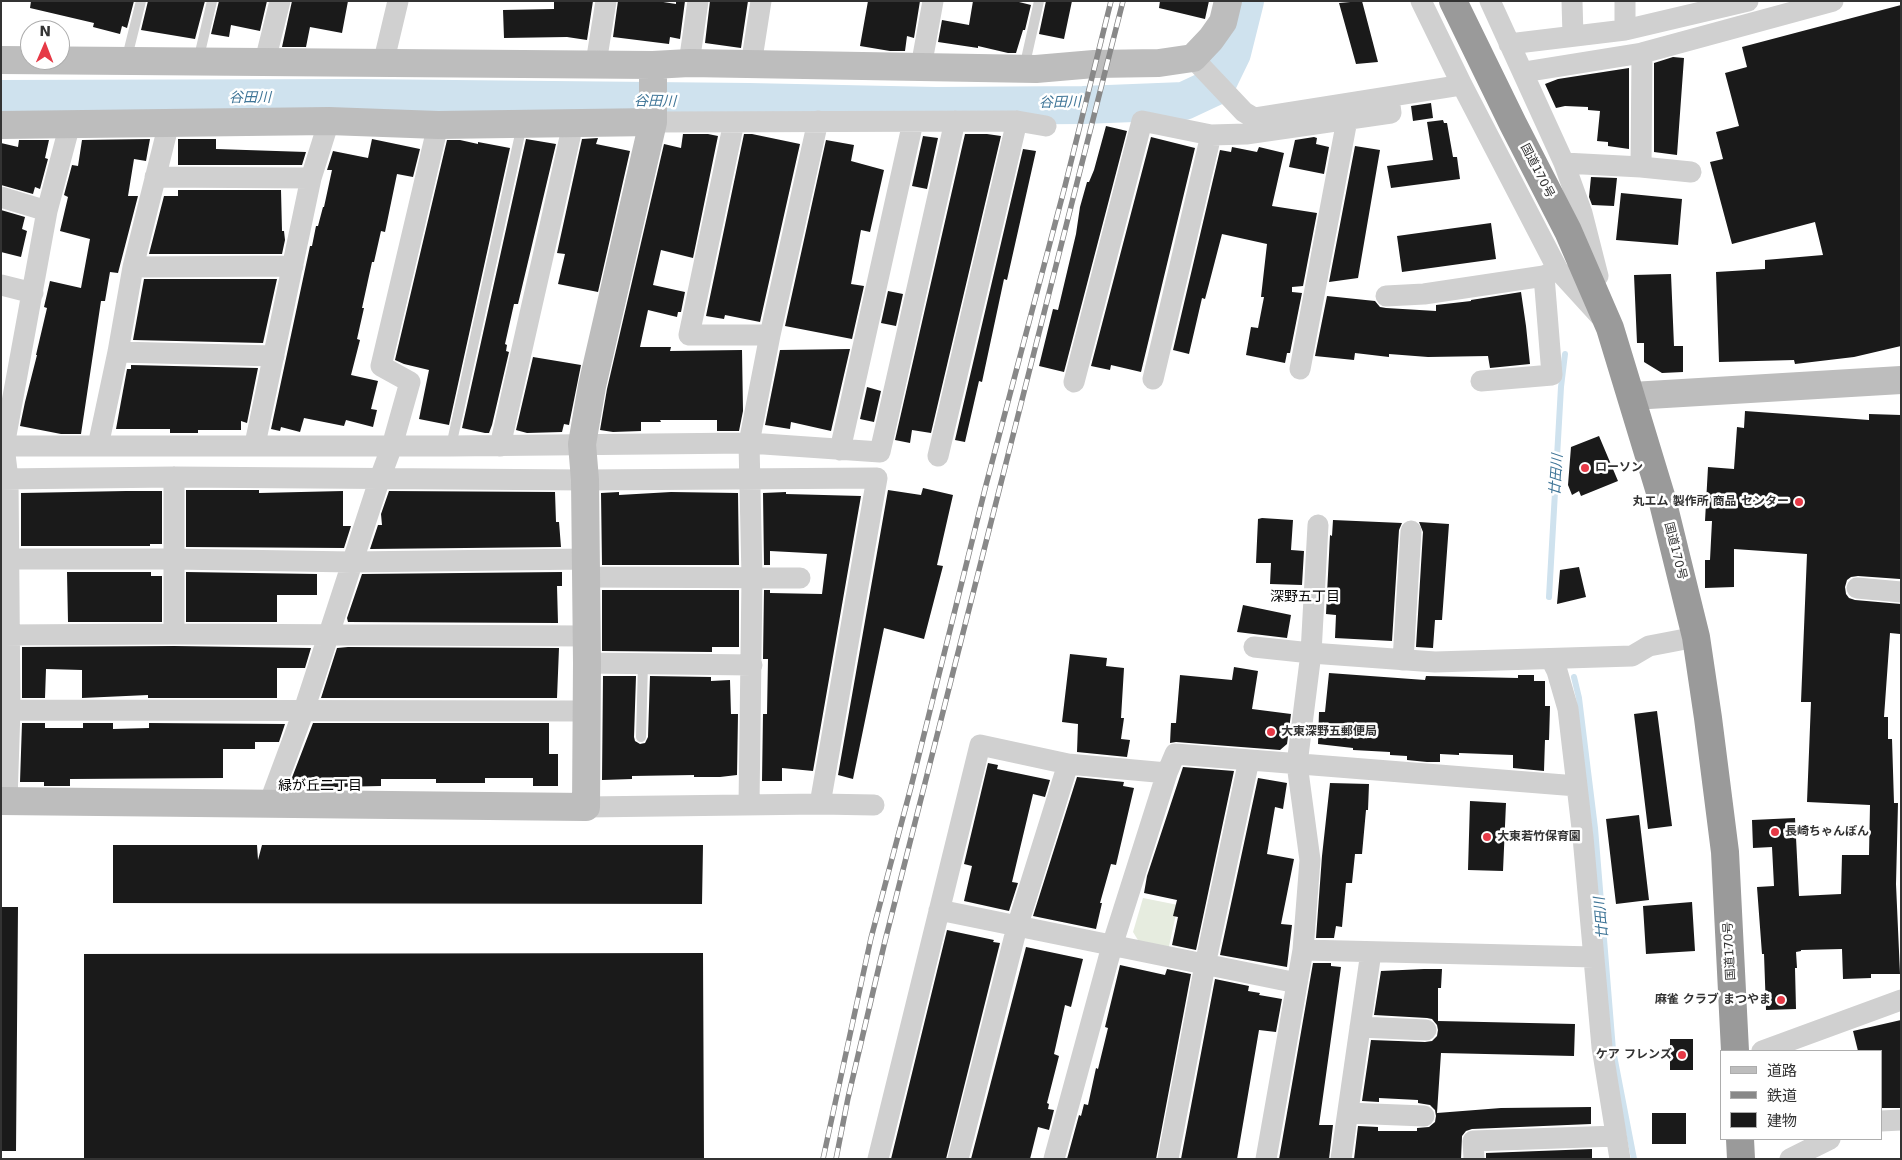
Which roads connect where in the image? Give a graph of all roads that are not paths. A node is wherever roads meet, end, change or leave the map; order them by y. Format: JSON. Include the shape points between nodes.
{"nodes":[{"id":1,"x":141,"y":1,"type":"edge"},
{"id":2,"x":212,"y":1,"type":"edge"},
{"id":3,"x":280,"y":1,"type":"edge"},
{"id":4,"x":398,"y":1,"type":"edge"},
{"id":5,"x":606,"y":1,"type":"edge"},
{"id":6,"x":698,"y":1,"type":"edge"},
{"id":7,"x":761,"y":1,"type":"edge"},
{"id":8,"x":933,"y":1,"type":"edge"},
{"id":9,"x":1039,"y":1,"type":"edge"},
{"id":10,"x":1228,"y":1,"type":"edge"},
{"id":11,"x":1421,"y":1,"type":"edge"},
{"id":12,"x":1453,"y":1,"type":"edge"},
{"id":13,"x":1490,"y":1,"type":"edge"},
{"id":14,"x":1572,"y":1,"type":"edge"},
{"id":15,"x":1625,"y":1,"type":"edge"},
{"id":16,"x":1747,"y":1,"type":"edge"},
{"id":17,"x":1833,"y":1,"type":"edge"},
{"id":18,"x":1692,"y":8,"type":"edge"},
{"id":19,"x":1625,"y":30,"type":"junction"},
{"id":20,"x":1573,"y":36,"type":"junction"},
{"id":21,"x":1509,"y":44,"type":"junction"},
{"id":22,"x":1642,"y":53,"type":"junction"},
{"id":23,"x":1193,"y":58,"type":"junction"},
{"id":24,"x":1,"y":60,"type":"edge"},
{"id":25,"x":265,"y":61,"type":"junction"},
{"id":26,"x":126,"y":62,"type":"junction"},
{"id":27,"x":198,"y":62,"type":"junction"},
{"id":28,"x":596,"y":63,"type":"junction"},
{"id":29,"x":689,"y":63,"type":"junction"},
{"id":30,"x":383,"y":64,"type":"junction"},
{"id":31,"x":653,"y":64,"type":"junction"},
{"id":32,"x":751,"y":64,"type":"junction"},
{"id":33,"x":921,"y":67,"type":"junction"},
{"id":34,"x":1024,"y":68,"type":"junction"},
{"id":35,"x":1524,"y":72,"type":"junction"},
{"id":36,"x":1462,"y":85,"type":"junction"},
{"id":37,"x":1389,"y":98,"type":"junction"},
{"id":38,"x":1347,"y":120,"type":"junction"},
{"id":39,"x":329,"y":121,"type":"junction"},
{"id":40,"x":818,"y":121,"type":"junction"},
{"id":41,"x":955,"y":121,"type":"junction"},
{"id":42,"x":1017,"y":121,"type":"junction"},
{"id":43,"x":653,"y":122,"type":"junction"},
{"id":44,"x":734,"y":122,"type":"junction"},
{"id":45,"x":913,"y":122,"type":"junction"},
{"id":46,"x":169,"y":123,"type":"junction"},
{"id":47,"x":70,"y":124,"type":"junction"},
{"id":48,"x":522,"y":124,"type":"junction"},
{"id":49,"x":573,"y":124,"type":"junction"},
{"id":50,"x":1,"y":125,"type":"edge"},
{"id":51,"x":438,"y":125,"type":"junction"},
{"id":52,"x":1046,"y":126,"type":"dead end"},
{"id":53,"x":1211,"y":135,"type":"junction"},
{"id":54,"x":1564,"y":163,"type":"junction"},
{"id":55,"x":1641,"y":167,"type":"junction"},
{"id":56,"x":1691,"y":172,"type":"dead end"},
{"id":57,"x":155,"y":177,"type":"junction"},
{"id":58,"x":311,"y":178,"type":"junction"},
{"id":59,"x":1,"y":197,"type":"edge"},
{"id":60,"x":47,"y":211,"type":"junction"},
{"id":61,"x":293,"y":266,"type":"junction"},
{"id":62,"x":133,"y":267,"type":"junction"},
{"id":63,"x":1551,"y":273,"type":"junction"},
{"id":64,"x":1,"y":284,"type":"edge"},
{"id":65,"x":33,"y":292,"type":"junction"},
{"id":66,"x":1386,"y":296,"type":"dead end"},
{"id":67,"x":1610,"y":328,"type":"junction"},
{"id":68,"x":770,"y":335,"type":"junction"},
{"id":69,"x":118,"y":352,"type":"junction"},
{"id":70,"x":274,"y":356,"type":"junction"},
{"id":71,"x":1300,"y":368,"type":"dead end"},
{"id":72,"x":9,"y":370,"type":"edge"},
{"id":73,"x":1153,"y":379,"type":"dead end"},
{"id":74,"x":1901,"y":380,"type":"edge"},
{"id":75,"x":1481,"y":381,"type":"dead end"},
{"id":76,"x":1074,"y":382,"type":"dead end"},
{"id":77,"x":1632,"y":396,"type":"junction"},
{"id":78,"x":255,"y":444,"type":"junction"},
{"id":79,"x":582,"y":444,"type":"junction"},
{"id":80,"x":749,"y":444,"type":"junction"},
{"id":81,"x":3,"y":446,"type":"edge"},
{"id":82,"x":98,"y":446,"type":"junction"},
{"id":83,"x":392,"y":446,"type":"junction"},
{"id":84,"x":451,"y":446,"type":"junction"},
{"id":85,"x":500,"y":446,"type":"junction"},
{"id":86,"x":840,"y":450,"type":"junction"},
{"id":87,"x":938,"y":456,"type":"dead end"},
{"id":88,"x":174,"y":477,"type":"junction"},
{"id":89,"x":380,"y":478,"type":"junction"},
{"id":90,"x":5,"y":479,"type":"edge"},
{"id":91,"x":585,"y":480,"type":"junction"},
{"id":92,"x":749,"y":480,"type":"junction"},
{"id":93,"x":1318,"y":525,"type":"dead end"},
{"id":94,"x":1411,"y":531,"type":"dead end"},
{"id":95,"x":5,"y":559,"type":"edge"},
{"id":96,"x":173,"y":559,"type":"junction"},
{"id":97,"x":352,"y":562,"type":"junction"},
{"id":98,"x":586,"y":568,"type":"junction"},
{"id":99,"x":752,"y":578,"type":"junction"},
{"id":100,"x":800,"y":578,"type":"dead end"},
{"id":101,"x":1858,"y":588,"type":"dead end"},
{"id":102,"x":1901,"y":592,"type":"edge"},
{"id":103,"x":174,"y":634,"type":"junction"},
{"id":104,"x":328,"y":634,"type":"junction"},
{"id":105,"x":5,"y":635,"type":"edge"},
{"id":106,"x":1696,"y":637,"type":"junction"},
{"id":107,"x":1254,"y":647,"type":"dead end"},
{"id":108,"x":587,"y":649,"type":"junction"},
{"id":109,"x":1311,"y":653,"type":"junction"},
{"id":110,"x":1402,"y":660,"type":"junction"},
{"id":111,"x":1551,"y":660,"type":"junction"},
{"id":112,"x":643,"y":663,"type":"junction"},
{"id":113,"x":752,"y":665,"type":"junction"},
{"id":114,"x":6,"y":710,"type":"edge"},
{"id":115,"x":304,"y":710,"type":"junction"},
{"id":116,"x":586,"y":711,"type":"junction"},
{"id":117,"x":641,"y":737,"type":"dead end"},
{"id":118,"x":1249,"y":760,"type":"junction"},
{"id":119,"x":1068,"y":764,"type":"junction"},
{"id":120,"x":1297,"y":764,"type":"junction"},
{"id":121,"x":1167,"y":773,"type":"junction"},
{"id":122,"x":1577,"y":786,"type":"junction"},
{"id":123,"x":4,"y":801,"type":"edge"},
{"id":124,"x":269,"y":804,"type":"junction"},
{"id":125,"x":820,"y":804,"type":"junction"},
{"id":126,"x":749,"y":805,"type":"junction"},
{"id":127,"x":874,"y":805,"type":"dead end"},
{"id":128,"x":586,"y":806,"type":"junction"},
{"id":129,"x":939,"y":910,"type":"junction"},
{"id":130,"x":1017,"y":927,"type":"junction"},
{"id":131,"x":1112,"y":946,"type":"junction"},
{"id":132,"x":1303,"y":950,"type":"junction"},
{"id":133,"x":1371,"y":952,"type":"junction"},
{"id":134,"x":1594,"y":958,"type":"junction"},
{"id":135,"x":1205,"y":965,"type":"junction"},
{"id":136,"x":1297,"y":982,"type":"junction"},
{"id":137,"x":1901,"y":1000,"type":"edge"},
{"id":138,"x":1360,"y":1027,"type":"junction"},
{"id":139,"x":1426,"y":1030,"type":"dead end"},
{"id":140,"x":1735,"y":1050,"type":"edge"},
{"id":141,"x":1765,"y":1050,"type":"edge"},
{"id":142,"x":1348,"y":1113,"type":"junction"},
{"id":143,"x":1424,"y":1116,"type":"dead end"},
{"id":144,"x":1901,"y":1120,"type":"edge"},
{"id":145,"x":1882,"y":1121,"type":"edge"},
{"id":146,"x":1616,"y":1136,"type":"junction"},
{"id":147,"x":1740,"y":1140,"type":"edge"},
{"id":148,"x":1828,"y":1140,"type":"edge"},
{"id":149,"x":878,"y":1159,"type":"edge"},
{"id":150,"x":958,"y":1159,"type":"edge"},
{"id":151,"x":1054,"y":1159,"type":"edge"},
{"id":152,"x":1168,"y":1159,"type":"edge"},
{"id":153,"x":1266,"y":1159,"type":"edge"},
{"id":154,"x":1341,"y":1159,"type":"edge"},
{"id":155,"x":1474,"y":1159,"type":"edge"},
{"id":156,"x":1620,"y":1159,"type":"edge"},
{"id":157,"x":1741,"y":1159,"type":"edge"},
{"id":158,"x":1790,"y":1159,"type":"edge"}],
"edges":[{"from":1,"to":26,"type":"lane"},
{"from":2,"to":27,"type":"lane"},
{"from":3,"to":25,"type":"street"},
{"from":4,"to":30,"type":"street"},
{"from":5,"to":28,"type":"street"},
{"from":6,"to":29,"type":"street"},
{"from":7,"to":32,"type":"street"},
{"from":8,"to":33,"type":"street"},
{"from":9,"to":34,"type":"lane"},
{"from":10,"to":23,"type":"street","via":[[1223,22]]},
{"from":11,"to":36,"type":"street"},
{"from":12,"to":67,"type":"highway","name":"国道170号","via":[[1568,231]]},
{"from":13,"to":21,"type":"street"},
{"from":14,"to":20,"type":"street"},
{"from":15,"to":19,"type":"street"},
{"from":16,"to":18,"type":"street"},
{"from":17,"to":22,"type":"street"},
{"from":18,"to":19,"type":"street"},
{"from":19,"to":20,"type":"street"},
{"from":20,"to":21,"type":"street"},
{"from":21,"to":35,"type":"street"},
{"from":22,"to":35,"type":"street"},
{"from":22,"to":55,"type":"street"},
{"from":23,"to":34,"type":"street","via":[[1159,63]]},
{"from":23,"to":37,"type":"street","via":[[1244,112],[1254,118]]},
{"from":24,"to":26,"type":"street"},
{"from":25,"to":27,"type":"street"},
{"from":25,"to":30,"type":"street"},
{"from":26,"to":27,"type":"street"},
{"from":28,"to":30,"type":"street"},
{"from":28,"to":31,"type":"street"},
{"from":29,"to":31,"type":"street"},
{"from":29,"to":32,"type":"street"},
{"from":31,"to":43,"type":"street"},
{"from":32,"to":33,"type":"street"},
{"from":33,"to":34,"type":"street"},
{"from":35,"to":54,"type":"street"},
{"from":36,"to":37,"type":"street"},
{"from":36,"to":63,"type":"street"},
{"from":37,"to":38,"type":"street","via":[[1391,114]]},
{"from":38,"to":53,"type":"street","via":[[1246,134]]},
{"from":38,"to":71,"type":"street"},
{"from":39,"to":46,"type":"street"},
{"from":39,"to":51,"type":"street"},
{"from":39,"to":58,"type":"street"},
{"from":40,"to":44,"type":"street"},
{"from":40,"to":45,"type":"street"},
{"from":40,"to":68,"type":"street"},
{"from":41,"to":42,"type":"street"},
{"from":41,"to":45,"type":"street"},
{"from":41,"to":86,"type":"street","via":[[880,452]]},
{"from":42,"to":52,"type":"street"},
{"from":42,"to":87,"type":"street"},
{"from":43,"to":44,"type":"street"},
{"from":43,"to":49,"type":"street"},
{"from":43,"to":79,"type":"street","via":[[592,386]]},
{"from":44,"to":68,"type":"street","via":[[689,334]]},
{"from":45,"to":86,"type":"street"},
{"from":46,"to":47,"type":"street"},
{"from":46,"to":57,"type":"street"},
{"from":47,"to":50,"type":"street"},
{"from":47,"to":60,"type":"street"},
{"from":48,"to":49,"type":"street"},
{"from":48,"to":51,"type":"street"},
{"from":48,"to":84,"type":"lane"},
{"from":49,"to":85,"type":"street"},
{"from":51,"to":83,"type":"street","via":[[381,366],[410,382]]},
{"from":53,"to":73,"type":"street"},
{"from":53,"to":76,"type":"street","via":[[1142,121]]},
{"from":54,"to":55,"type":"street"},
{"from":54,"to":67,"type":"street","via":[[1582,213]]},
{"from":55,"to":56,"type":"street"},
{"from":57,"to":58,"type":"street"},
{"from":57,"to":62,"type":"street"},
{"from":58,"to":61,"type":"street"},
{"from":59,"to":60,"type":"street"},
{"from":60,"to":65,"type":"street"},
{"from":61,"to":62,"type":"street"},
{"from":61,"to":70,"type":"street"},
{"from":62,"to":69,"type":"street"},
{"from":63,"to":66,"type":"street","via":[[1424,294]]},
{"from":63,"to":67,"type":"street"},
{"from":63,"to":75,"type":"street","via":[[1552,375]]},
{"from":64,"to":65,"type":"street"},
{"from":65,"to":72,"type":"street"},
{"from":67,"to":77,"type":"highway","name":"国道170号"},
{"from":68,"to":80,"type":"street"},
{"from":69,"to":70,"type":"street"},
{"from":69,"to":82,"type":"street"},
{"from":70,"to":78,"type":"street"},
{"from":72,"to":81,"type":"street"},
{"from":74,"to":77,"type":"street"},
{"from":77,"to":106,"type":"highway","name":"国道170号","via":[[1662,499]]},
{"from":78,"to":82,"type":"street"},
{"from":78,"to":83,"type":"street"},
{"from":79,"to":80,"type":"street"},
{"from":79,"to":85,"type":"street"},
{"from":79,"to":91,"type":"street"},
{"from":80,"to":86,"type":"street"},
{"from":80,"to":92,"type":"street"},
{"from":81,"to":82,"type":"street"},
{"from":81,"to":90,"type":"street"},
{"from":83,"to":84,"type":"street"},
{"from":83,"to":89,"type":"street"},
{"from":84,"to":85,"type":"street"},
{"from":88,"to":89,"type":"street"},
{"from":88,"to":90,"type":"street"},
{"from":88,"to":96,"type":"street"},
{"from":89,"to":91,"type":"street"},
{"from":89,"to":97,"type":"street"},
{"from":90,"to":95,"type":"street"},
{"from":91,"to":92,"type":"street"},
{"from":91,"to":98,"type":"street"},
{"from":92,"to":99,"type":"street"},
{"from":92,"to":125,"type":"street","via":[[878,478]]},
{"from":93,"to":109,"type":"street"},
{"from":94,"to":110,"type":"street"},
{"from":95,"to":96,"type":"street"},
{"from":95,"to":105,"type":"street"},
{"from":96,"to":97,"type":"street"},
{"from":96,"to":103,"type":"street"},
{"from":97,"to":98,"type":"street"},
{"from":97,"to":104,"type":"street"},
{"from":98,"to":99,"type":"street"},
{"from":98,"to":108,"type":"street"},
{"from":99,"to":100,"type":"street"},
{"from":99,"to":113,"type":"street"},
{"from":101,"to":102,"type":"street"},
{"from":103,"to":104,"type":"street"},
{"from":103,"to":105,"type":"street"},
{"from":104,"to":108,"type":"street"},
{"from":104,"to":115,"type":"street"},
{"from":105,"to":114,"type":"street"},
{"from":106,"to":111,"type":"street","via":[[1649,646],[1632,656]]},
{"from":106,"to":140,"type":"highway","name":"国道170号","via":[[1725,852]]},
{"from":107,"to":109,"type":"street"},
{"from":108,"to":112,"type":"street"},
{"from":108,"to":116,"type":"street"},
{"from":109,"to":110,"type":"street"},
{"from":109,"to":120,"type":"street"},
{"from":110,"to":111,"type":"street"},
{"from":111,"to":122,"type":"street","via":[[1568,709]]},
{"from":112,"to":113,"type":"street"},
{"from":112,"to":117,"type":"lane"},
{"from":113,"to":126,"type":"street"},
{"from":114,"to":115,"type":"street"},
{"from":114,"to":123,"type":"street"},
{"from":115,"to":116,"type":"street"},
{"from":115,"to":124,"type":"street"},
{"from":116,"to":128,"type":"street"},
{"from":118,"to":120,"type":"street"},
{"from":118,"to":121,"type":"street","via":[[1175,754]]},
{"from":118,"to":135,"type":"street"},
{"from":119,"to":121,"type":"street"},
{"from":119,"to":129,"type":"street","via":[[980,745]]},
{"from":119,"to":130,"type":"street"},
{"from":120,"to":122,"type":"street"},
{"from":120,"to":132,"type":"street","via":[[1310,860]]},
{"from":121,"to":131,"type":"street"},
{"from":122,"to":134,"type":"street"},
{"from":123,"to":124,"type":"street"},
{"from":124,"to":128,"type":"street"},
{"from":125,"to":126,"type":"street"},
{"from":125,"to":127,"type":"street"},
{"from":126,"to":128,"type":"street"},
{"from":129,"to":130,"type":"street"},
{"from":129,"to":149,"type":"street"},
{"from":130,"to":131,"type":"street"},
{"from":130,"to":150,"type":"street"},
{"from":131,"to":135,"type":"street"},
{"from":131,"to":151,"type":"street"},
{"from":132,"to":133,"type":"street"},
{"from":132,"to":136,"type":"street"},
{"from":133,"to":134,"type":"street"},
{"from":133,"to":138,"type":"street"},
{"from":134,"to":146,"type":"street","via":[[1602,1047]]},
{"from":135,"to":136,"type":"street"},
{"from":135,"to":152,"type":"street"},
{"from":136,"to":153,"type":"street"},
{"from":137,"to":141,"type":"street"},
{"from":138,"to":139,"type":"street"},
{"from":138,"to":142,"type":"street"},
{"from":142,"to":143,"type":"street"},
{"from":142,"to":154,"type":"street"},
{"from":144,"to":145,"type":"street"},
{"from":146,"to":155,"type":"street","via":[[1473,1140]]},
{"from":146,"to":156,"type":"street"},
{"from":147,"to":157,"type":"highway"},
{"from":148,"to":158,"type":"street"}]}
